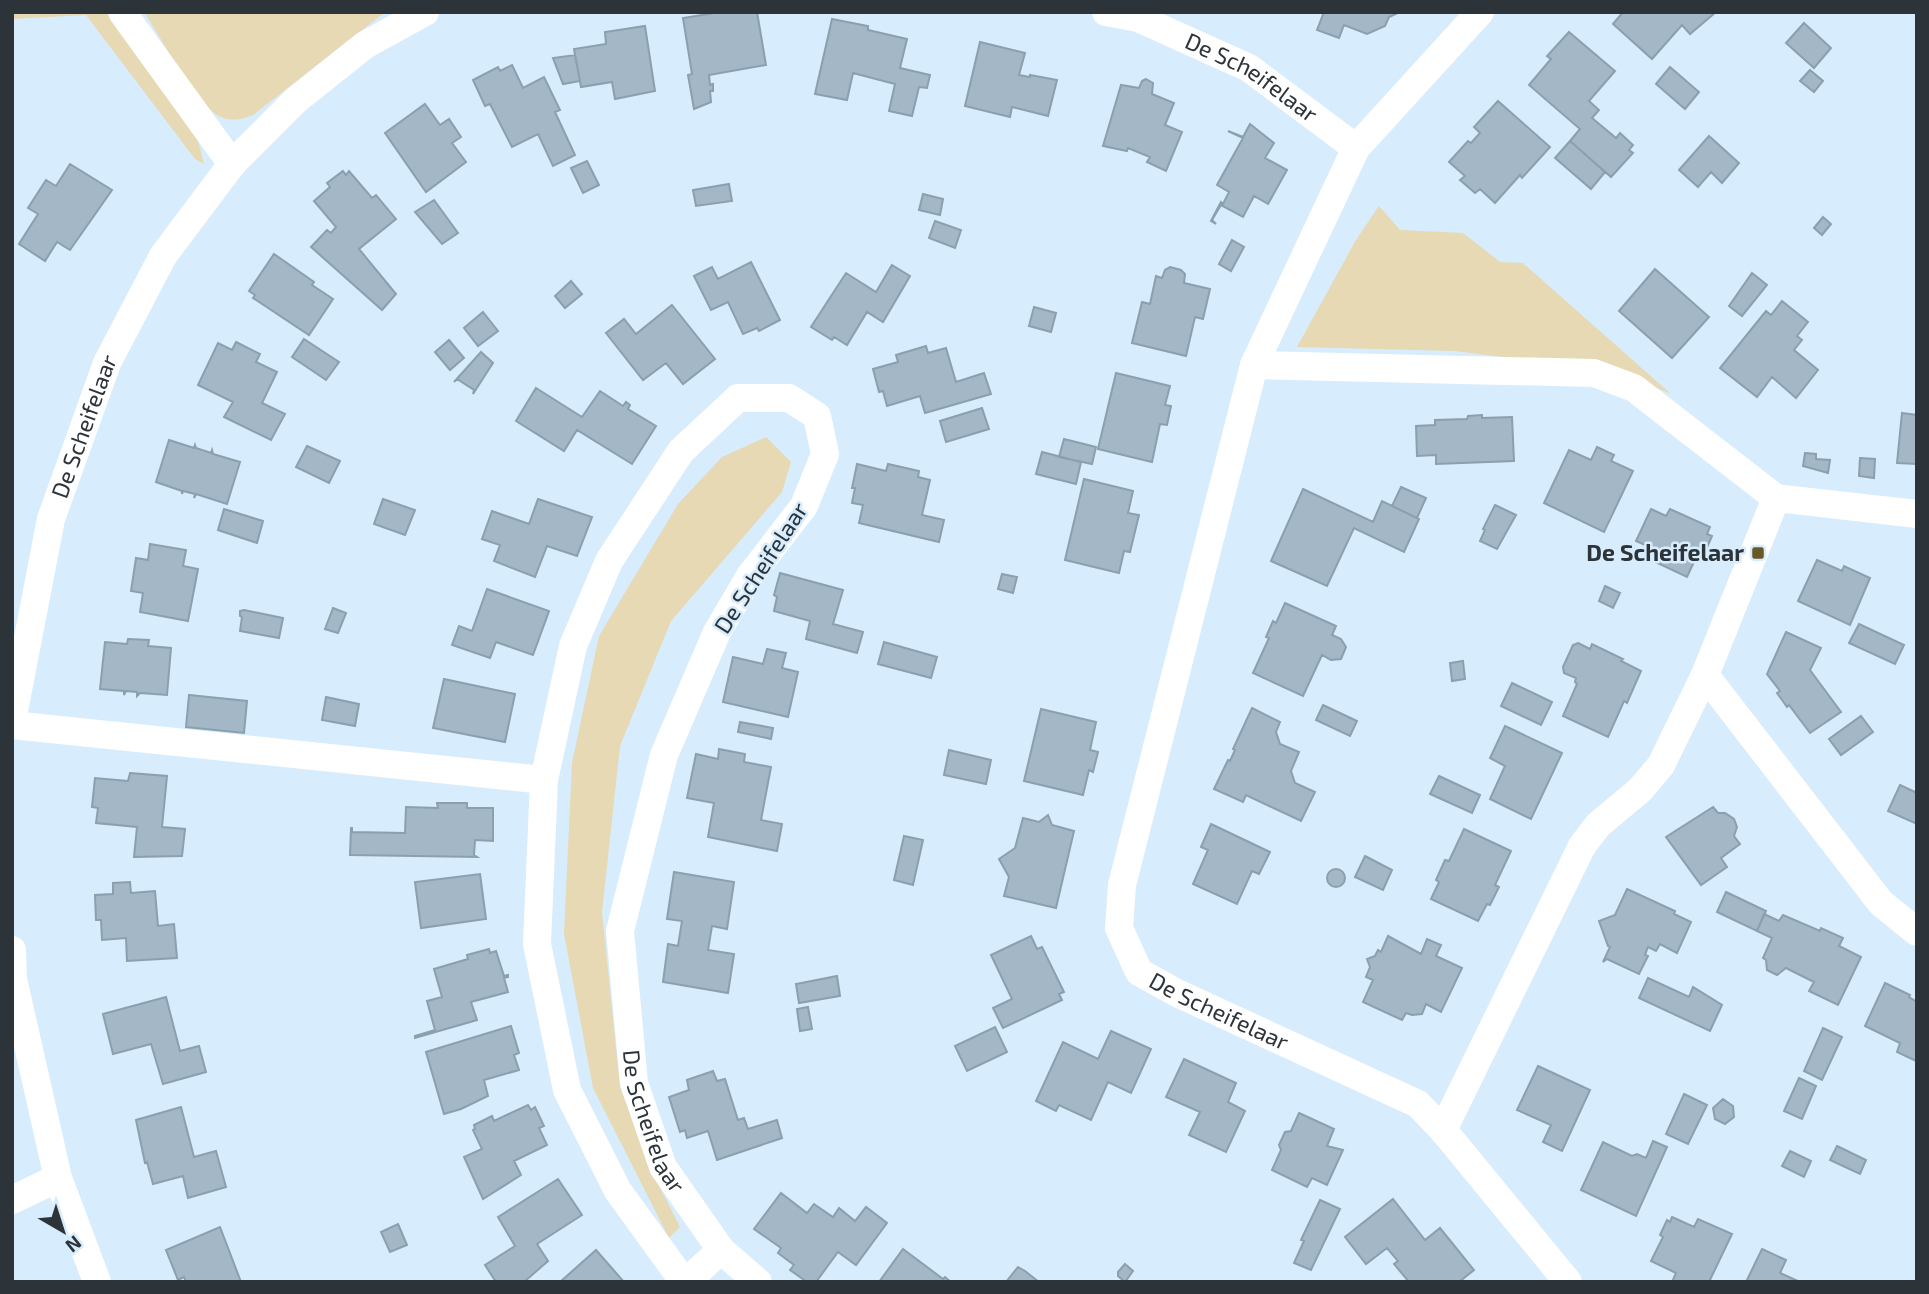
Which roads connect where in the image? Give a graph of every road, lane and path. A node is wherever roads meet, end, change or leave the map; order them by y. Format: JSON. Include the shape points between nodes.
{"nodes":[{"id":1,"x":122,"y":12,"type":"edge"},
{"id":2,"x":425,"y":12,"type":"edge"},
{"id":3,"x":1106,"y":12,"type":"edge"},
{"id":4,"x":1480,"y":12,"type":"edge"},
{"id":5,"x":1138,"y":15,"type":"edge"},
{"id":6,"x":1356,"y":148,"type":"junction"},
{"id":7,"x":232,"y":164,"type":"junction"},
{"id":8,"x":1254,"y":365,"type":"junction"},
{"id":9,"x":1776,"y":498,"type":"junction"},
{"id":10,"x":1917,"y":514,"type":"edge"},
{"id":11,"x":1705,"y":675,"type":"junction"},
{"id":12,"x":12,"y":723,"type":"edge"},
{"id":13,"x":544,"y":780,"type":"junction"},
{"id":14,"x":1917,"y":932,"type":"edge"},
{"id":15,"x":12,"y":950,"type":"edge"},
{"id":16,"x":1443,"y":1130,"type":"junction"},
{"id":17,"x":58,"y":1178,"type":"junction"},
{"id":18,"x":12,"y":1199,"type":"edge"},
{"id":19,"x":721,"y":1250,"type":"junction"},
{"id":20,"x":97,"y":1282,"type":"edge"},
{"id":21,"x":685,"y":1282,"type":"edge"},
{"id":22,"x":758,"y":1282,"type":"edge"},
{"id":23,"x":1568,"y":1282,"type":"edge"}],
"edges":[{"from":1,"to":7,"type":"street"},
{"from":2,"to":7,"type":"street","name":"De Scheifelaar","via":[[365,45],[296,100]]},
{"from":3,"to":5,"type":"street","name":"De Scheifelaar"},
{"from":4,"to":6,"type":"street","name":"De Scheifelaar"},
{"from":5,"to":6,"type":"street","name":"De Scheifelaar","via":[[1249,68]]},
{"from":6,"to":8,"type":"street","name":"De Scheifelaar"},
{"from":7,"to":12,"type":"street","name":"De Scheifelaar","via":[[163,256],[107,363],[51,519]]},
{"from":8,"to":9,"type":"street","via":[[1594,373],[1634,388]]},
{"from":8,"to":16,"type":"street","name":"De Scheifelaar","via":[[1122,885],[1119,928],[1139,972],[1419,1104]]},
{"from":9,"to":10,"type":"street"},
{"from":9,"to":11,"type":"street"},
{"from":11,"to":14,"type":"street","via":[[1881,903]]},
{"from":11,"to":16,"type":"street","via":[[1661,765],[1582,846]]},
{"from":12,"to":13,"type":"street","name":"De Scheifelaar"},
{"from":13,"to":19,"type":"street","name":"De Scheifelaar","via":[[573,646],[609,561],[681,451],[738,398],[789,398],[817,416],[825,454],[804,506],[750,576],[717,632],[664,755],[620,931],[634,1083],[663,1167]]},
{"from":13,"to":21,"type":"street","name":"De Scheifelaar","via":[[537,944],[567,1090],[618,1191]]},
{"from":15,"to":17,"type":"street","via":[[13,979]]},
{"from":16,"to":23,"type":"street","name":"De Scheifelaar"},
{"from":17,"to":18,"type":"street"},
{"from":17,"to":20,"type":"street"},
{"from":19,"to":21,"type":"street","name":"De Scheifelaar"},
{"from":19,"to":22,"type":"street","name":"De Scheifelaar"}]}
